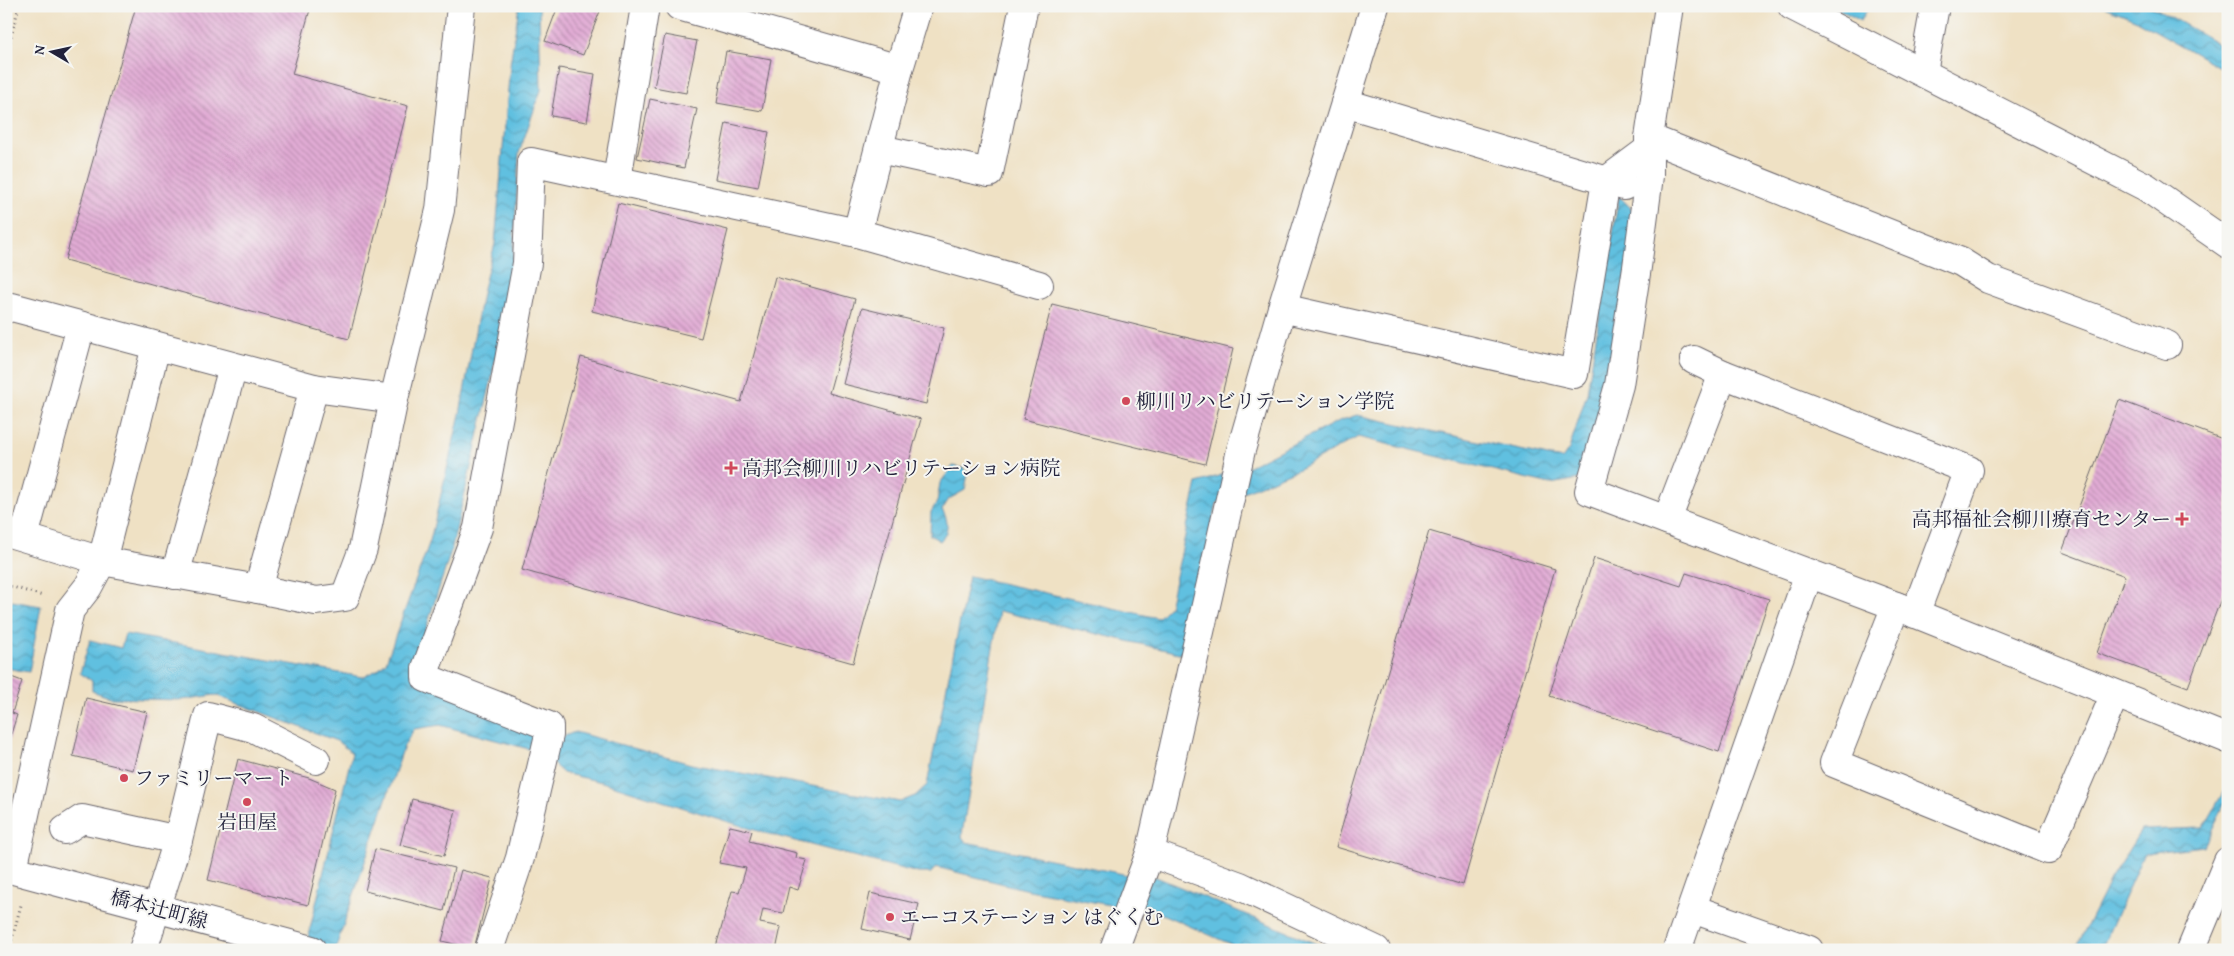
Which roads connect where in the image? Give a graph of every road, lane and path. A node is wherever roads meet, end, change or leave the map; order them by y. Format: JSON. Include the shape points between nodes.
{"nodes":[{"id":1,"x":20,"y":6,"type":"edge"},
{"id":2,"x":461,"y":6,"type":"edge"},
{"id":3,"x":645,"y":6,"type":"edge"},
{"id":4,"x":679,"y":6,"type":"edge"},
{"id":5,"x":918,"y":6,"type":"edge"},
{"id":6,"x":1024,"y":6,"type":"edge"},
{"id":7,"x":1375,"y":6,"type":"edge"},
{"id":8,"x":1669,"y":6,"type":"edge"},
{"id":9,"x":1792,"y":6,"type":"edge"},
{"id":10,"x":1935,"y":6,"type":"edge"},
{"id":11,"x":6,"y":56,"type":"edge"},
{"id":12,"x":900,"y":69,"type":"junction"},
{"id":13,"x":1923,"y":72,"type":"junction"},
{"id":14,"x":1345,"y":103,"type":"junction"},
{"id":15,"x":1649,"y":144,"type":"junction"},
{"id":16,"x":880,"y":149,"type":"junction"},
{"id":17,"x":617,"y":180,"type":"junction"},
{"id":18,"x":1606,"y":181,"type":"junction"},
{"id":19,"x":1647,"y":192,"type":"junction"},
{"id":20,"x":857,"y":233,"type":"junction"},
{"id":21,"x":2228,"y":244,"type":"edge"},
{"id":22,"x":1038,"y":285,"type":"dead end"},
{"id":23,"x":1282,"y":308,"type":"junction"},
{"id":24,"x":6,"y":309,"type":"edge"},
{"id":25,"x":81,"y":326,"type":"junction"},
{"id":26,"x":2166,"y":345,"type":"dead end"},
{"id":27,"x":156,"y":346,"type":"junction"},
{"id":28,"x":1694,"y":360,"type":"dead end"},
{"id":29,"x":233,"y":367,"type":"junction"},
{"id":30,"x":1723,"y":374,"type":"junction"},
{"id":31,"x":314,"y":388,"type":"junction"},
{"id":32,"x":394,"y":399,"type":"junction"},
{"id":33,"x":1667,"y":520,"type":"junction"},
{"id":34,"x":15,"y":535,"type":"edge"},
{"id":35,"x":102,"y":561,"type":"junction"},
{"id":36,"x":1809,"y":573,"type":"junction"},
{"id":37,"x":175,"y":575,"type":"junction"},
{"id":38,"x":6,"y":585,"type":"edge"},
{"id":39,"x":258,"y":589,"type":"junction"},
{"id":40,"x":60,"y":604,"type":"junction"},
{"id":41,"x":1905,"y":610,"type":"junction"},
{"id":42,"x":2115,"y":694,"type":"junction"},
{"id":43,"x":2228,"y":739,"type":"edge"},
{"id":44,"x":316,"y":760,"type":"dead end"},
{"id":45,"x":64,"y":830,"type":"dead end"},
{"id":46,"x":178,"y":840,"type":"junction"},
{"id":47,"x":2228,"y":861,"type":"edge"},
{"id":48,"x":1146,"y":862,"type":"junction"},
{"id":49,"x":10,"y":868,"type":"edge"},
{"id":50,"x":22,"y":902,"type":"dead end"},
{"id":51,"x":156,"y":908,"type":"junction"},
{"id":52,"x":1693,"y":909,"type":"junction"},
{"id":53,"x":305,"y":948,"type":"edge"},
{"id":54,"x":9,"y":950,"type":"edge"},
{"id":55,"x":143,"y":950,"type":"edge"},
{"id":56,"x":489,"y":950,"type":"edge"},
{"id":57,"x":1114,"y":950,"type":"edge"},
{"id":58,"x":1376,"y":950,"type":"edge"},
{"id":59,"x":1677,"y":950,"type":"edge"},
{"id":60,"x":1808,"y":950,"type":"edge"},
{"id":61,"x":2191,"y":950,"type":"edge"}],
"edges":[{"from":1,"to":11,"type":"path"},
{"from":2,"to":32,"type":"street","via":[[440,210]]},
{"from":3,"to":17,"type":"street"},
{"from":4,"to":12,"type":"street"},
{"from":5,"to":12,"type":"street"},
{"from":6,"to":16,"type":"street","via":[[989,173]]},
{"from":7,"to":14,"type":"street"},
{"from":8,"to":15,"type":"street"},
{"from":9,"to":13,"type":"street"},
{"from":10,"to":13,"type":"street"},
{"from":12,"to":16,"type":"street"},
{"from":13,"to":21,"type":"street","via":[[2146,187]]},
{"from":14,"to":18,"type":"street"},
{"from":14,"to":23,"type":"street"},
{"from":15,"to":18,"type":"street"},
{"from":15,"to":19,"type":"street"},
{"from":15,"to":26,"type":"street","via":[[1961,262],[1988,279]]},
{"from":16,"to":20,"type":"street"},
{"from":17,"to":20,"type":"street"},
{"from":17,"to":56,"type":"street","via":[[530,162],[527,263],[478,528],[426,668],[426,678],[549,726],[544,761],[520,858]]},
{"from":18,"to":19,"type":"street"},
{"from":18,"to":23,"type":"street","via":[[1574,374]]},
{"from":19,"to":33,"type":"street","via":[[1619,385],[1589,491]]},
{"from":20,"to":22,"type":"street"},
{"from":23,"to":48,"type":"street","via":[[1241,450]]},
{"from":24,"to":25,"type":"street","via":[[12,307]]},
{"from":25,"to":27,"type":"street"},
{"from":25,"to":34,"type":"street"},
{"from":27,"to":29,"type":"street"},
{"from":27,"to":35,"type":"street"},
{"from":28,"to":30,"type":"street"},
{"from":29,"to":31,"type":"street"},
{"from":29,"to":37,"type":"street"},
{"from":30,"to":33,"type":"street"},
{"from":30,"to":41,"type":"street","via":[[1969,470]]},
{"from":31,"to":32,"type":"street"},
{"from":31,"to":39,"type":"street"},
{"from":32,"to":39,"type":"street","via":[[363,549],[345,597],[316,601]]},
{"from":33,"to":36,"type":"street"},
{"from":34,"to":35,"type":"street"},
{"from":35,"to":37,"type":"street"},
{"from":35,"to":40,"type":"street","via":[[88,588]]},
{"from":36,"to":41,"type":"street"},
{"from":36,"to":52,"type":"street"},
{"from":37,"to":39,"type":"street"},
{"from":38,"to":40,"type":"path"},
{"from":40,"to":49,"type":"street"},
{"from":41,"to":42,"type":"street"},
{"from":41,"to":42,"type":"street","via":[[1834,763],[2048,850]]},
{"from":42,"to":43,"type":"street"},
{"from":44,"to":46,"type":"street","via":[[253,728],[208,716]]},
{"from":45,"to":46,"type":"street","via":[[82,819]]},
{"from":46,"to":51,"type":"street"},
{"from":47,"to":61,"type":"street"},
{"from":48,"to":57,"type":"street"},
{"from":48,"to":58,"type":"street","via":[[1240,886]]},
{"from":49,"to":51,"type":"street","name":"橋本辻町線"},
{"from":50,"to":54,"type":"path"},
{"from":51,"to":53,"type":"street","name":"橋本辻町線"},
{"from":51,"to":55,"type":"street"},
{"from":52,"to":59,"type":"street"},
{"from":52,"to":60,"type":"street"}]}
